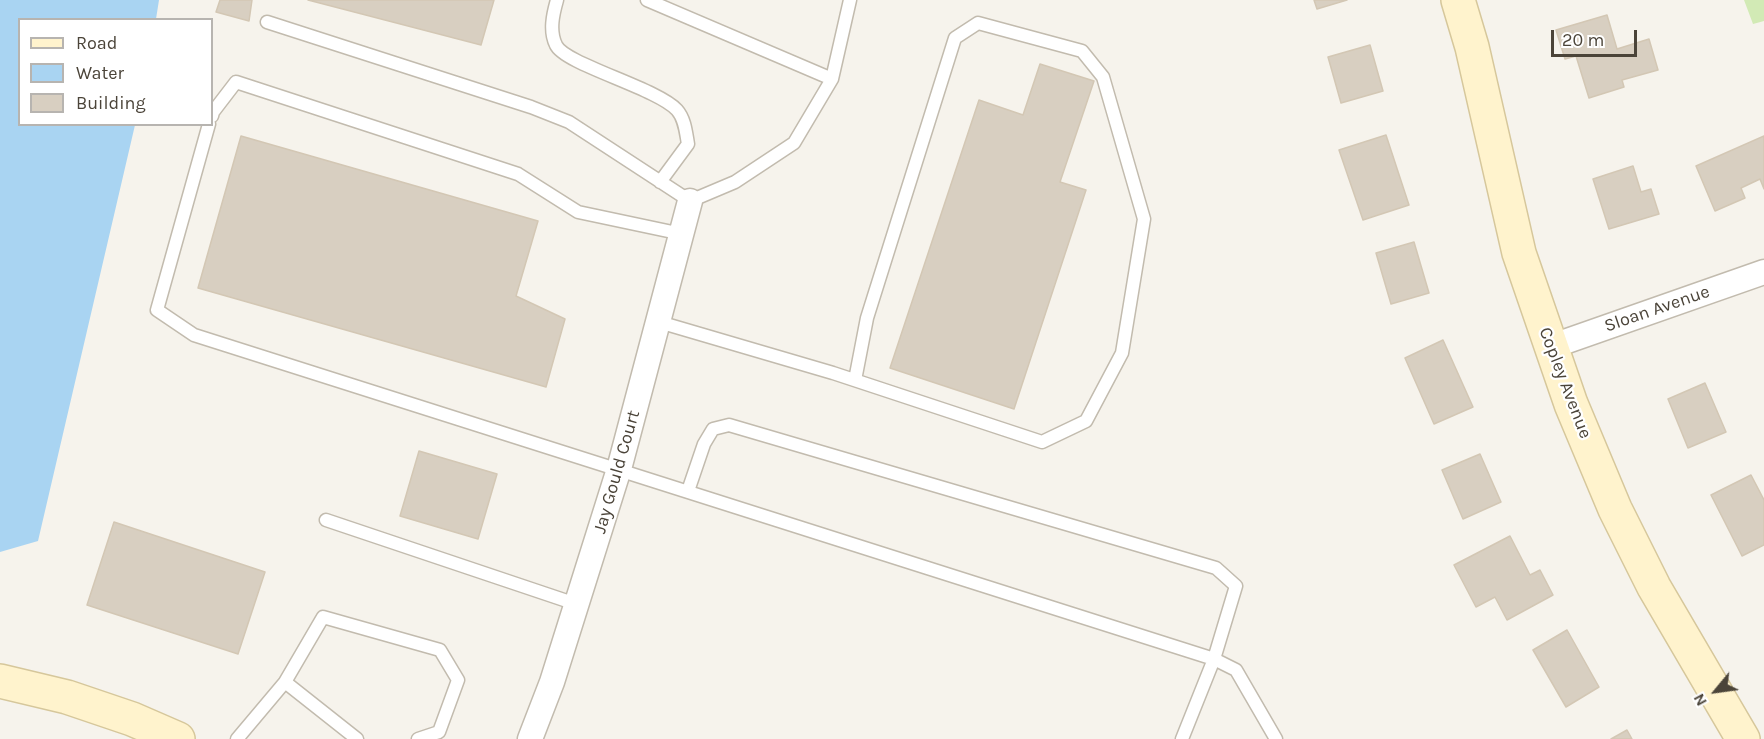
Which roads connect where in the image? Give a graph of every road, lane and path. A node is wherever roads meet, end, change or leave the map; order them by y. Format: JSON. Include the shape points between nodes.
{"nodes":[{"id":1,"x":557,"y":0,"type":"edge"},
{"id":2,"x":647,"y":0,"type":"edge"},
{"id":3,"x":850,"y":0,"type":"edge"},
{"id":4,"x":1458,"y":0,"type":"edge"},
{"id":5,"x":267,"y":22,"type":"dead end"},
{"id":6,"x":832,"y":79,"type":"junction"},
{"id":7,"x":213,"y":112,"type":"edge"},
{"id":8,"x":208,"y":126,"type":"edge"},
{"id":9,"x":660,"y":182,"type":"junction"},
{"id":10,"x":690,"y":201,"type":"junction"},
{"id":11,"x":682,"y":234,"type":"junction"},
{"id":12,"x":1764,"y":272,"type":"edge"},
{"id":13,"x":659,"y":322,"type":"junction"},
{"id":14,"x":1550,"y":347,"type":"junction"},
{"id":15,"x":855,"y":380,"type":"junction"},
{"id":16,"x":619,"y":469,"type":"junction"},
{"id":17,"x":688,"y":491,"type":"junction"},
{"id":18,"x":326,"y":520,"type":"dead end"},
{"id":19,"x":576,"y":604,"type":"junction"},
{"id":20,"x":1214,"y":659,"type":"junction"},
{"id":21,"x":0,"y":681,"type":"edge"},
{"id":22,"x":285,"y":682,"type":"junction"},
{"id":23,"x":178,"y":739,"type":"edge"},
{"id":24,"x":237,"y":739,"type":"edge"},
{"id":25,"x":357,"y":739,"type":"edge"},
{"id":26,"x":418,"y":739,"type":"edge"},
{"id":27,"x":530,"y":739,"type":"edge"},
{"id":28,"x":1182,"y":739,"type":"edge"},
{"id":29,"x":1276,"y":739,"type":"edge"},
{"id":30,"x":1743,"y":739,"type":"edge"}],
"edges":[{"from":1,"to":9,"type":"lane","via":[[552,30],[556,47],[677,109],[685,124],[688,144]]},
{"from":2,"to":6,"type":"lane"},
{"from":3,"to":6,"type":"lane"},
{"from":4,"to":14,"type":"street","name":"Copley Avenue","via":[[1519,253]]},
{"from":5,"to":9,"type":"lane","via":[[569,122]]},
{"from":6,"to":10,"type":"lane","via":[[794,143],[735,182]]},
{"from":7,"to":11,"type":"lane","via":[[236,82],[518,174],[578,212]]},
{"from":8,"to":16,"type":"lane","via":[[157,310],[194,335]]},
{"from":9,"to":10,"type":"lane"},
{"from":10,"to":11,"type":"street","name":"Jay Gould Court"},
{"from":11,"to":13,"type":"street","name":"Jay Gould Court"},
{"from":12,"to":14,"type":"street","name":"Sloan Avenue"},
{"from":13,"to":15,"type":"lane"},
{"from":13,"to":16,"type":"street","name":"Jay Gould Court"},
{"from":14,"to":30,"type":"street","name":"Copley Avenue","via":[[1615,509],[1654,587]]},
{"from":15,"to":15,"type":"lane","via":[[1042,442],[1086,421],[1122,353],[1144,219],[1103,77],[1082,51],[978,23],[955,38],[867,318]]},
{"from":16,"to":17,"type":"lane"},
{"from":16,"to":19,"type":"street","name":"Jay Gould Court"},
{"from":17,"to":20,"type":"lane"},
{"from":17,"to":20,"type":"lane","via":[[713,429],[729,425],[1216,568],[1236,586]]},
{"from":18,"to":19,"type":"lane"},
{"from":19,"to":27,"type":"street","name":"Jay Gould Court"},
{"from":20,"to":28,"type":"lane"},
{"from":20,"to":29,"type":"lane","via":[[1236,670]]},
{"from":21,"to":23,"type":"street","via":[[67,697]]},
{"from":22,"to":24,"type":"lane"},
{"from":22,"to":25,"type":"lane"},
{"from":22,"to":26,"type":"lane","via":[[322,617],[440,650],[458,680],[439,732]]}]}
